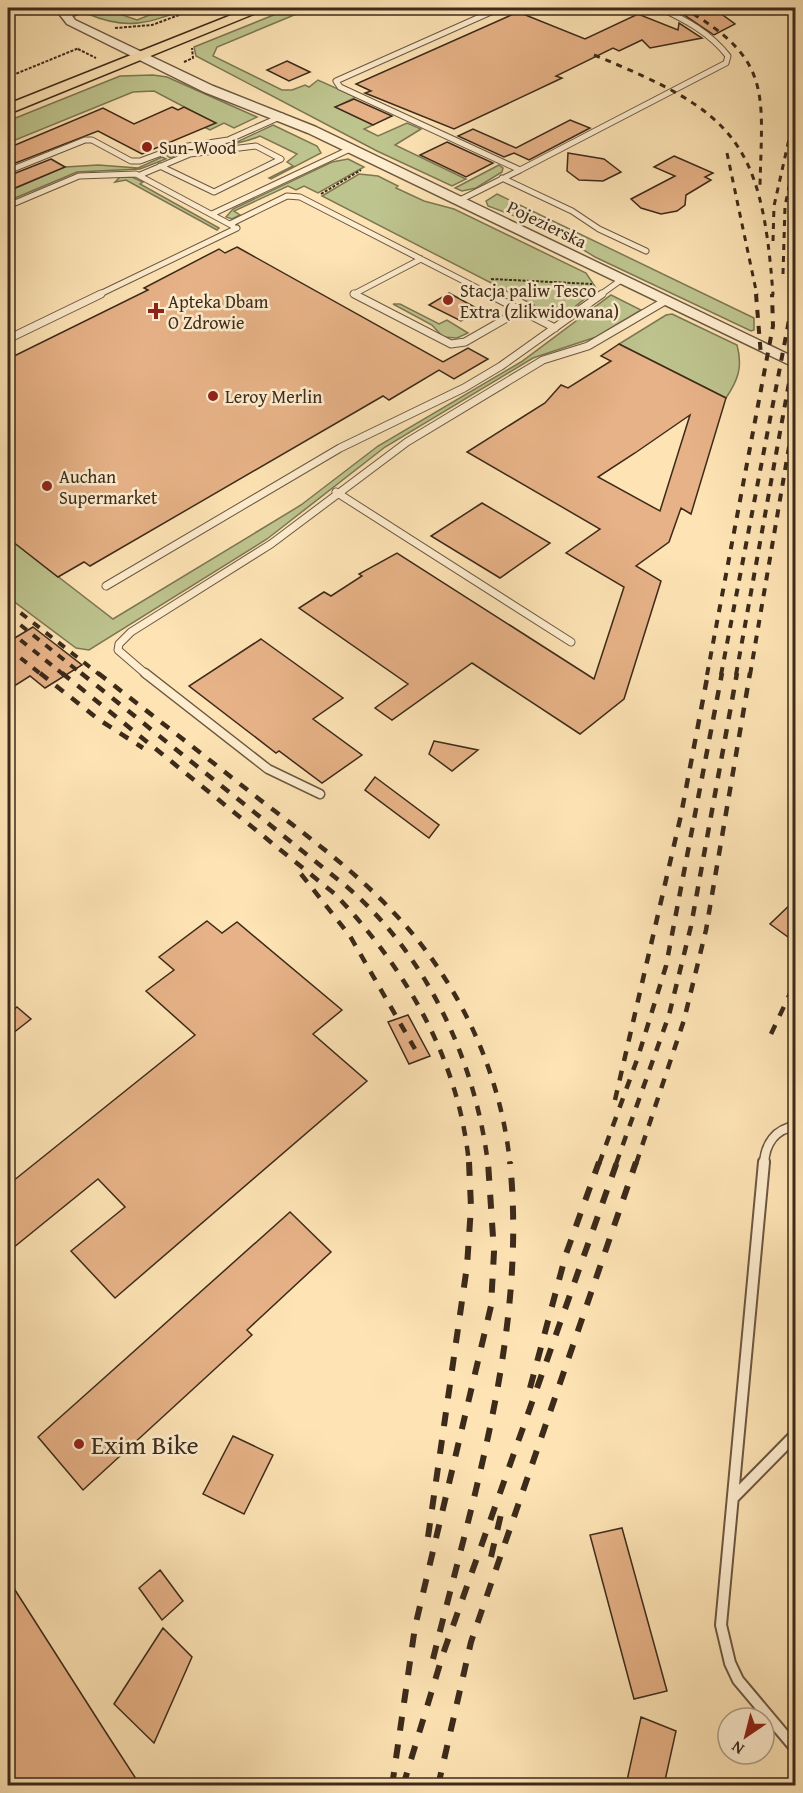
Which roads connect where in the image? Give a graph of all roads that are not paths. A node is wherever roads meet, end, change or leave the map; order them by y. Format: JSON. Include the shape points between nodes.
{"nodes":[{"id":1,"x":51,"y":8,"type":"edge"},
{"id":2,"x":88,"y":8,"type":"edge"},
{"id":3,"x":261,"y":8,"type":"edge"},
{"id":4,"x":500,"y":8,"type":"edge"},
{"id":5,"x":660,"y":8,"type":"edge"},
{"id":6,"x":66,"y":15,"type":"junction"},
{"id":7,"x":142,"y":41,"type":"junction"},
{"id":8,"x":102,"y":57,"type":"road end"},
{"id":9,"x":8,"y":109,"type":"edge"},
{"id":10,"x":282,"y":116,"type":"junction"},
{"id":11,"x":351,"y":149,"type":"junction"},
{"id":12,"x":160,"y":166,"type":"junction"},
{"id":13,"x":520,"y":170,"type":"junction"},
{"id":14,"x":8,"y":171,"type":"edge"},
{"id":15,"x":140,"y":175,"type":"junction"},
{"id":16,"x":502,"y":178,"type":"junction"},
{"id":17,"x":458,"y":201,"type":"junction"},
{"id":18,"x":8,"y":206,"type":"edge"},
{"id":19,"x":212,"y":214,"type":"junction"},
{"id":20,"x":230,"y":224,"type":"junction"},
{"id":21,"x":646,"y":251,"type":"dead end"},
{"id":22,"x":421,"y":259,"type":"junction"},
{"id":23,"x":621,"y":280,"type":"junction"},
{"id":24,"x":665,"y":301,"type":"junction"},
{"id":25,"x":519,"y":311,"type":"junction"},
{"id":26,"x":555,"y":328,"type":"junction"},
{"id":27,"x":8,"y":339,"type":"edge"},
{"id":28,"x":795,"y":364,"type":"edge"},
{"id":29,"x":336,"y":492,"type":"junction"},
{"id":30,"x":106,"y":586,"type":"dead end"},
{"id":31,"x":571,"y":642,"type":"dead end"},
{"id":32,"x":320,"y":794,"type":"dead end"},
{"id":33,"x":795,"y":1126,"type":"edge"},
{"id":34,"x":795,"y":1434,"type":"edge"},
{"id":35,"x":733,"y":1498,"type":"junction"},
{"id":36,"x":795,"y":1749,"type":"edge"}],
"edges":[{"from":1,"to":6,"type":"street","name":"Pojezierska"},
{"from":2,"to":6,"type":"street"},
{"from":3,"to":7,"type":"main road"},
{"from":4,"to":13,"type":"lane","via":[[336,81],[340,87]]},
{"from":5,"to":13,"type":"lane","via":[[718,42],[728,56],[726,63]]},
{"from":6,"to":7,"type":"street","name":"Pojezierska","via":[[71,22]]},
{"from":7,"to":8,"type":"main road"},
{"from":7,"to":9,"type":"main road"},
{"from":7,"to":10,"type":"street","name":"Pojezierska","via":[[257,110]]},
{"from":10,"to":11,"type":"street","name":"Pojezierska"},
{"from":10,"to":14,"type":"lane","via":[[228,140],[175,148],[140,160],[131,161],[85,140]]},
{"from":11,"to":17,"type":"street","name":"Pojezierska"},
{"from":11,"to":19,"type":"lane"},
{"from":12,"to":12,"type":"lane","via":[[194,153],[252,146],[281,159],[214,192]]},
{"from":12,"to":15,"type":"lane"},
{"from":13,"to":16,"type":"lane"},
{"from":15,"to":18,"type":"lane","via":[[79,176]]},
{"from":15,"to":19,"type":"lane"},
{"from":16,"to":17,"type":"lane"},
{"from":16,"to":21,"type":"lane"},
{"from":17,"to":23,"type":"street","name":"Pojezierska"},
{"from":19,"to":20,"type":"lane"},
{"from":20,"to":22,"type":"lane","via":[[288,196],[297,196]]},
{"from":20,"to":27,"type":"lane","via":[[237,228]]},
{"from":22,"to":25,"type":"lane"},
{"from":22,"to":25,"type":"lane","via":[[354,294],[451,344],[465,342]]},
{"from":23,"to":24,"type":"street","name":"Pojezierska"},
{"from":23,"to":26,"type":"lane"},
{"from":24,"to":28,"type":"street","name":"Pojezierska"},
{"from":24,"to":29,"type":"lane","via":[[588,346],[543,360],[386,455]]},
{"from":25,"to":26,"type":"lane"},
{"from":26,"to":30,"type":"lane","via":[[464,388],[340,448]]},
{"from":29,"to":31,"type":"lane"},
{"from":29,"to":32,"type":"lane","via":[[271,544],[131,632],[118,650],[268,769]]},
{"from":33,"to":35,"type":"lane","via":[[788,1126],[772,1137],[765,1149]]},
{"from":34,"to":35,"type":"lane"},
{"from":35,"to":36,"type":"lane","via":[[722,1625],[730,1663],[738,1680]]}]}
